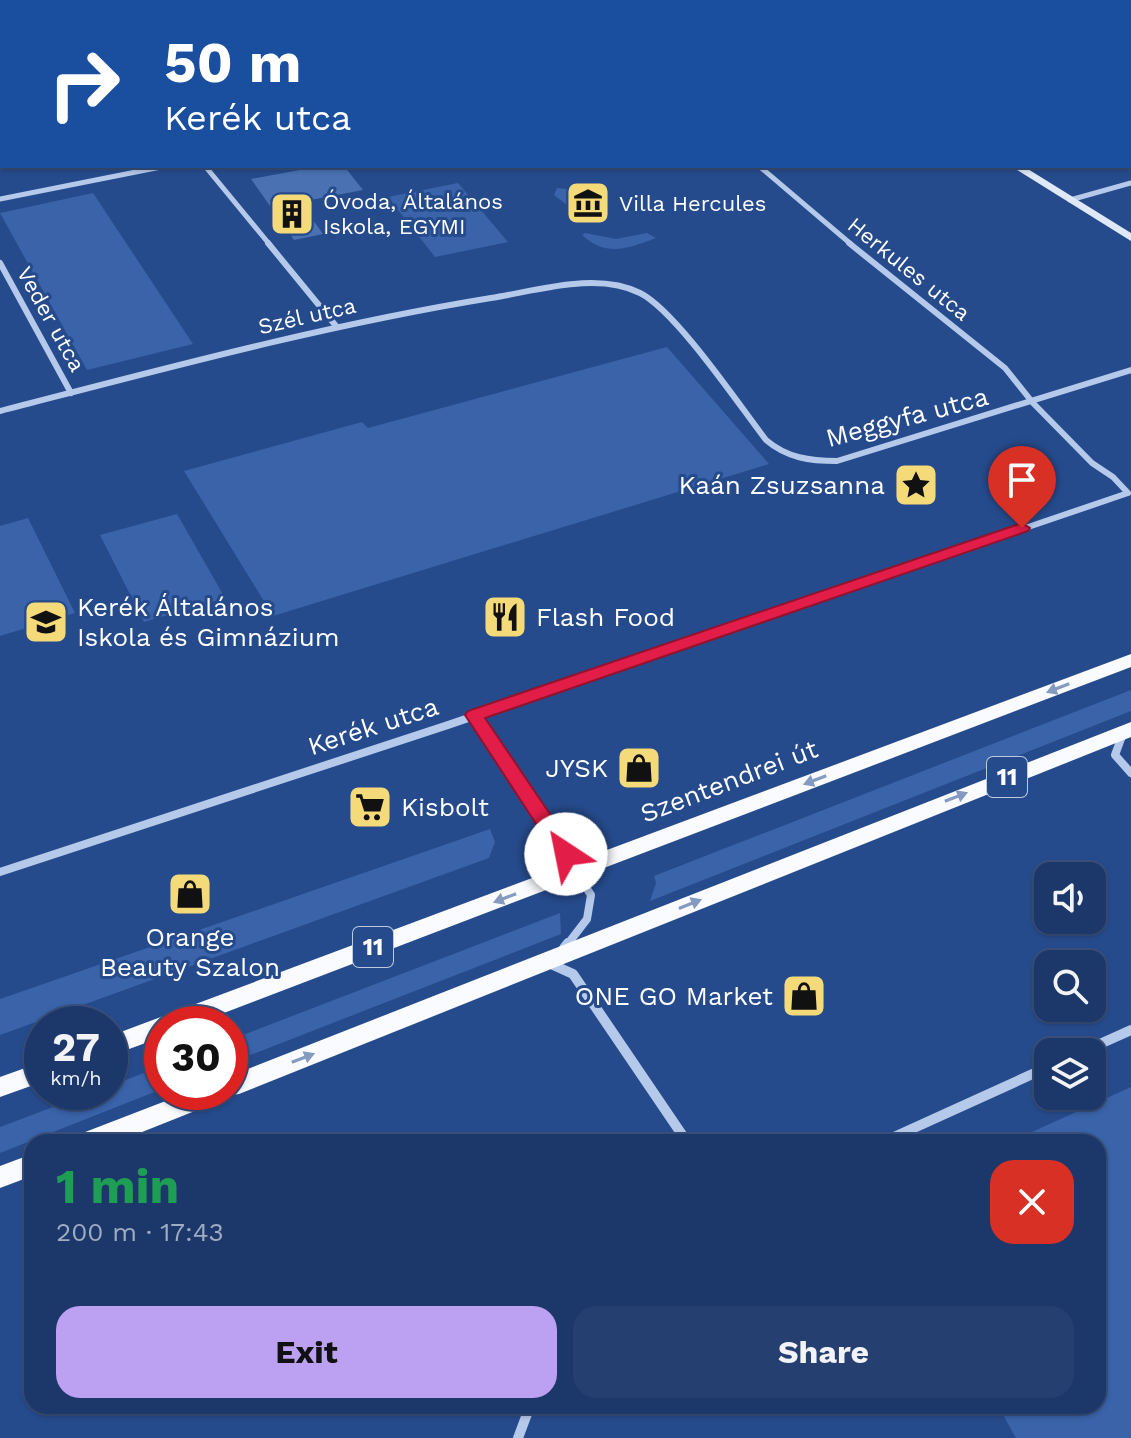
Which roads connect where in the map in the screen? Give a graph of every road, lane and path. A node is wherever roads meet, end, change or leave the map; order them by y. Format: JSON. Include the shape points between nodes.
{"nodes":[{"id":1,"x":156,"y":168,"type":"edge"},
{"id":2,"x":207,"y":168,"type":"edge"},
{"id":3,"x":761,"y":168,"type":"edge"},
{"id":4,"x":1019,"y":168,"type":"edge"},
{"id":5,"x":1131,"y":183,"type":"edge"},
{"id":6,"x":0,"y":197,"type":"edge"},
{"id":7,"x":1070,"y":200,"type":"junction"},
{"id":8,"x":1131,"y":238,"type":"edge"},
{"id":9,"x":0,"y":263,"type":"edge"},
{"id":10,"x":627,"y":287,"type":"joint"},
{"id":11,"x":336,"y":326,"type":"junction"},
{"id":12,"x":1131,"y":370,"type":"edge"},
{"id":13,"x":71,"y":393,"type":"junction"},
{"id":14,"x":1033,"y":403,"type":"junction"},
{"id":15,"x":0,"y":411,"type":"edge"},
{"id":16,"x":1131,"y":660,"type":"edge"},
{"id":17,"x":474,"y":715,"type":"junction"},
{"id":18,"x":1131,"y":729,"type":"edge"},
{"id":19,"x":1131,"y":773,"type":"edge"},
{"id":20,"x":577,"y":870,"type":"junction"},
{"id":21,"x":0,"y":872,"type":"edge"},
{"id":22,"x":535,"y":966,"type":"junction"},
{"id":23,"x":217,"y":1006,"type":"edge"},
{"id":24,"x":1131,"y":1030,"type":"edge"},
{"id":25,"x":1106,"y":1041,"type":"edge"},
{"id":26,"x":1034,"y":1073,"type":"edge"},
{"id":27,"x":24,"y":1078,"type":"edge"},
{"id":28,"x":248,"y":1080,"type":"edge"},
{"id":29,"x":0,"y":1087,"type":"edge"},
{"id":30,"x":170,"y":1110,"type":"edge"},
{"id":31,"x":109,"y":1134,"type":"edge"},
{"id":32,"x":682,"y":1134,"type":"edge"},
{"id":33,"x":901,"y":1134,"type":"edge"},
{"id":34,"x":24,"y":1168,"type":"edge"},
{"id":35,"x":0,"y":1177,"type":"edge"},
{"id":36,"x":527,"y":1414,"type":"edge"},
{"id":37,"x":518,"y":1438,"type":"edge"}],
"edges":[{"from":1,"to":6,"type":"street"},
{"from":2,"to":11,"type":"street"},
{"from":3,"to":14,"type":"street","name":"Herkules utca","via":[[1005,368]]},
{"from":4,"to":7,"type":"street"},
{"from":5,"to":7,"type":"street"},
{"from":7,"to":8,"type":"street"},
{"from":9,"to":13,"type":"street","name":"Veder utca"},
{"from":10,"to":11,"type":"street","name":"Szél utca","via":[[563,287]]},
{"from":10,"to":14,"type":"street","name":"Meggyfa utca","via":[[655,302],[779,453],[837,461]]},
{"from":11,"to":13,"type":"street","name":"Szél utca"},
{"from":12,"to":14,"type":"street"},
{"from":13,"to":15,"type":"street","name":"Szél utca"},
{"from":14,"to":17,"type":"street","name":"Kerék utca","via":[[1128,493]]},
{"from":16,"to":20,"type":"main road","name":"Szentendrei út","number":"11","one_way":true},
{"from":17,"to":20,"type":"street"},
{"from":17,"to":21,"type":"street","name":"Kerék utca"},
{"from":18,"to":19,"type":"street","via":[[1115,755]]},
{"from":22,"to":18,"type":"main road","number":"11","one_way":true},
{"from":20,"to":22,"type":"street","via":[[591,895],[587,919],[567,946]]},
{"from":20,"to":23,"type":"main road","name":"Szentendrei út","number":"11","one_way":true},
{"from":28,"to":22,"type":"main road","number":"11","one_way":true},
{"from":22,"to":32,"type":"street","via":[[556,965],[573,974]]},
{"from":24,"to":25,"type":"street"},
{"from":26,"to":33,"type":"street"},
{"from":27,"to":29,"type":"main road"},
{"from":30,"to":31,"type":"main road"},
{"from":34,"to":35,"type":"main road"},
{"from":36,"to":37,"type":"street"}]}
